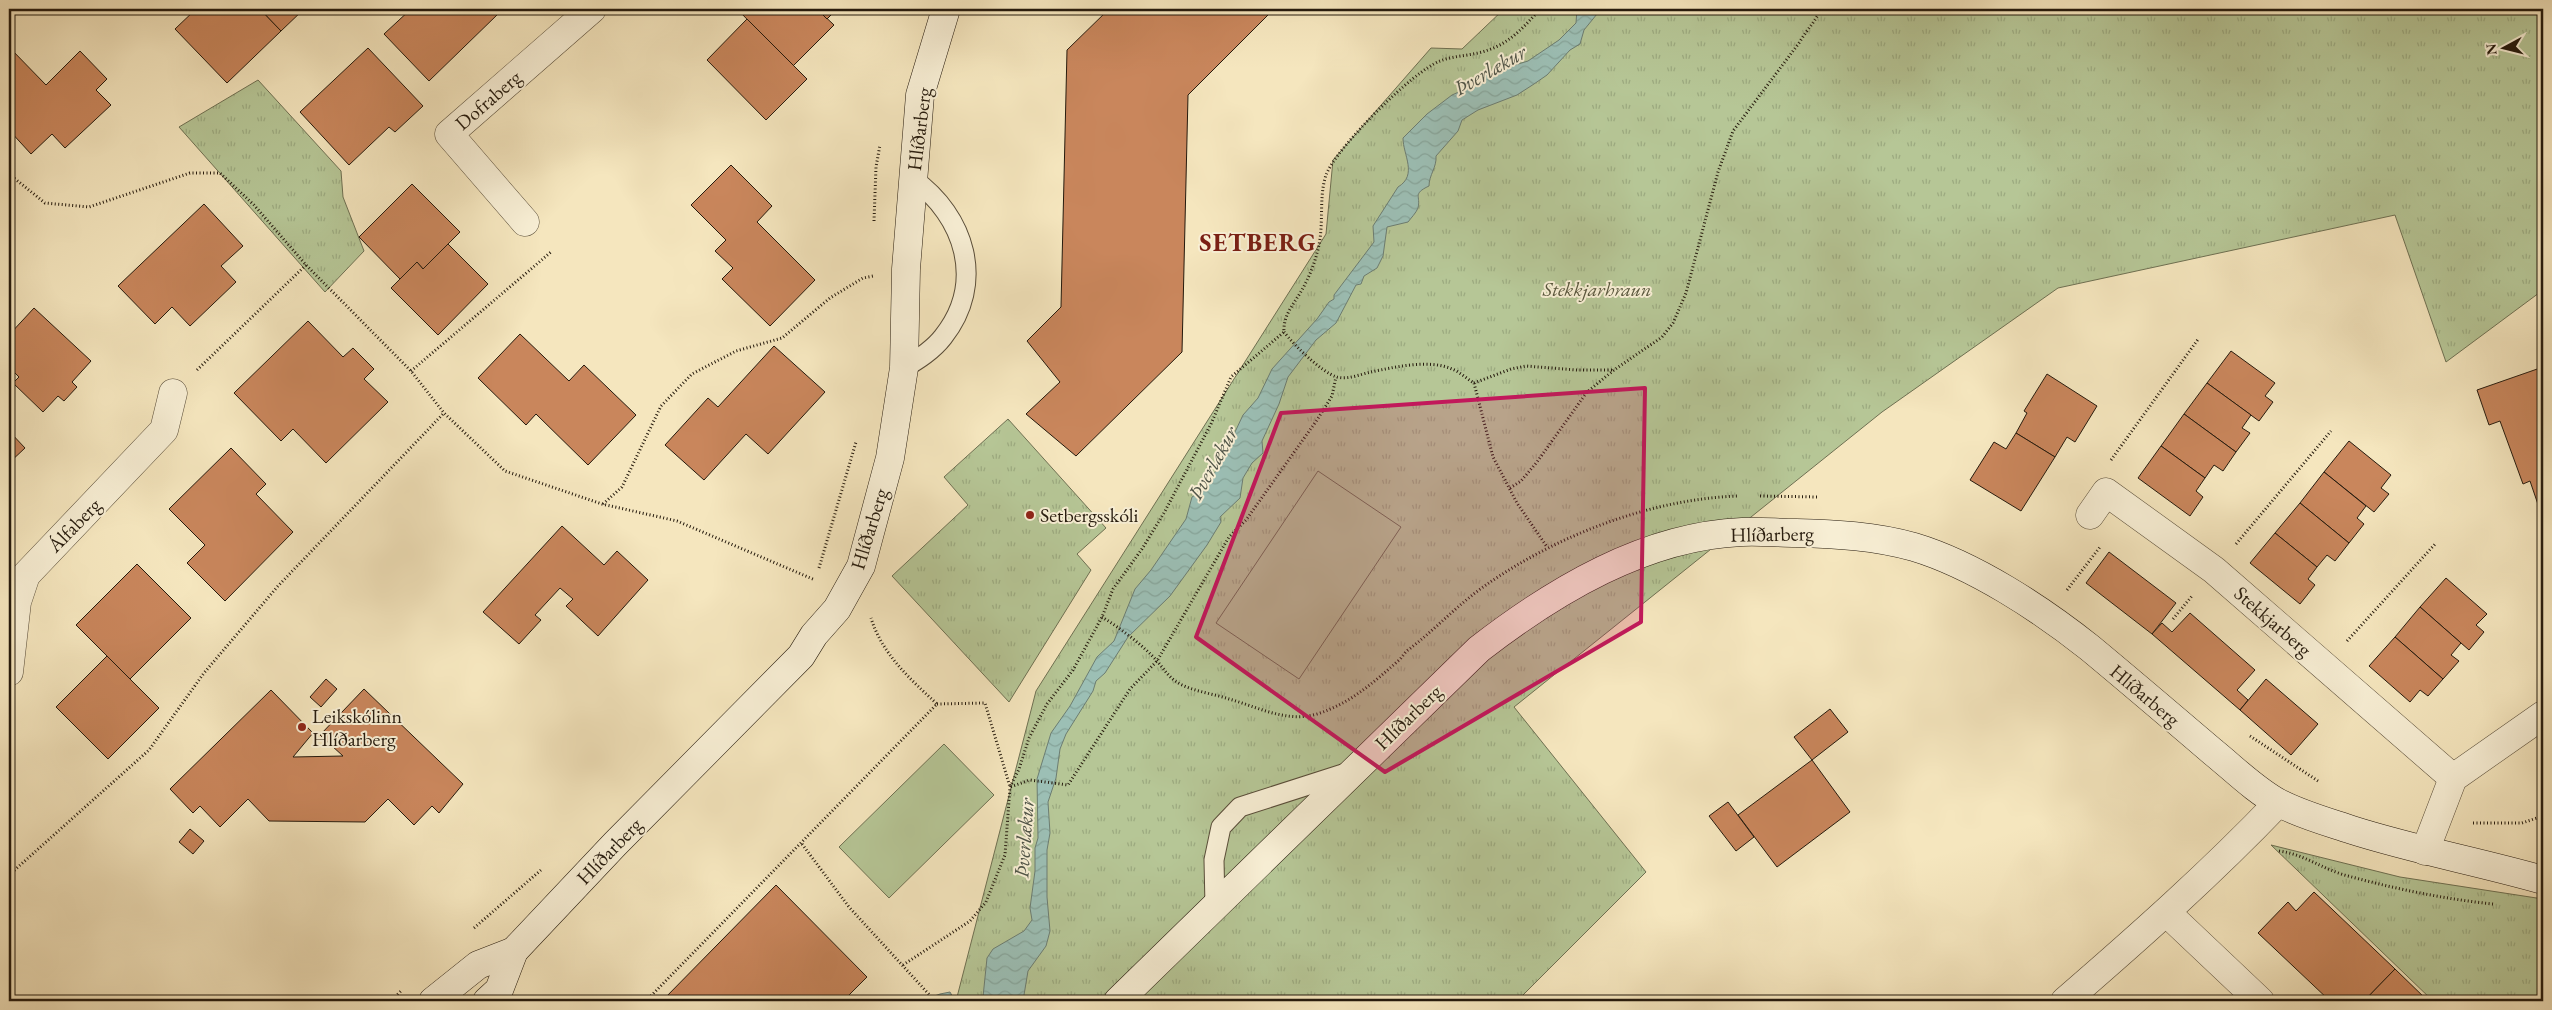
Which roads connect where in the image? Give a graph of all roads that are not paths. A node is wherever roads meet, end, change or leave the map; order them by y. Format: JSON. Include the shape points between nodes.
{"nodes":[{"id":1,"x":592,"y":9,"type":"edge"},
{"id":2,"x":946,"y":9,"type":"edge"},
{"id":3,"x":913,"y":179,"type":"junction"},
{"id":4,"x":525,"y":222,"type":"dead end"},
{"id":5,"x":904,"y":368,"type":"junction"},
{"id":6,"x":173,"y":393,"type":"road end"},
{"id":7,"x":2090,"y":515,"type":"dead end"},
{"id":8,"x":9,"y":672,"type":"edge"},
{"id":9,"x":2543,"y":715,"type":"edge"},
{"id":10,"x":1352,"y":771,"type":"junction"},
{"id":11,"x":2453,"y":778,"type":"junction"},
{"id":12,"x":2278,"y":802,"type":"junction"},
{"id":13,"x":2425,"y":851,"type":"junction"},
{"id":14,"x":2543,"y":859,"type":"edge"},
{"id":15,"x":2504,"y":869,"type":"junction"},
{"id":16,"x":2543,"y":880,"type":"edge"},
{"id":17,"x":1215,"y":906,"type":"junction"},
{"id":18,"x":2168,"y":913,"type":"junction"},
{"id":19,"x":514,"y":951,"type":"junction"},
{"id":20,"x":432,"y":1001,"type":"edge"},
{"id":21,"x":487,"y":1001,"type":"edge"},
{"id":22,"x":1118,"y":1001,"type":"edge"},
{"id":23,"x":2066,"y":1001,"type":"edge"},
{"id":24,"x":2260,"y":1001,"type":"edge"}],
"edges":[{"from":1,"to":4,"type":"street","name":"Dofraberg","via":[[449,134]]},
{"from":2,"to":3,"type":"street","name":"Hlíðarberg","via":[[920,95]]},
{"from":3,"to":5,"type":"street","name":"Hlíðarberg","via":[[906,269]]},
{"from":3,"to":5,"type":"lane","via":[[930,192],[952,219],[963,245],[966,266],[964,291],[944,337],[926,355]]},
{"from":5,"to":19,"type":"street","name":"Hlíðarberg","via":[[890,458],[860,566],[837,609],[801,656]]},
{"from":6,"to":8,"type":"street","name":"Álfaberg","via":[[164,430],[26,575],[16,602]]},
{"from":7,"to":11,"type":"street","name":"Stekkjarberg","via":[[2106,492],[2214,570]]},
{"from":9,"to":11,"type":"street"},
{"from":10,"to":12,"type":"street","name":"Hlíðarberg","via":[[1478,649],[1515,621],[1608,568],[1654,549],[1694,539],[1741,532],[1839,533],[1916,548],[1987,578],[2046,615],[2088,647],[2237,772]]},
{"from":10,"to":17,"type":"street","name":"Hlíðarberg"},
{"from":10,"to":17,"type":"lane","via":[[1240,807],[1221,827],[1214,860]]},
{"from":11,"to":13,"type":"street"},
{"from":12,"to":13,"type":"street","name":"Hlíðarberg","via":[[2314,818]]},
{"from":12,"to":18,"type":"street"},
{"from":13,"to":15,"type":"street","name":"Hlíðarberg"},
{"from":14,"to":15,"type":"street","name":"Hlíðarberg"},
{"from":15,"to":16,"type":"street","name":"Hlíðarberg"},
{"from":17,"to":22,"type":"street","name":"Hlíðarberg"},
{"from":18,"to":23,"type":"street"},
{"from":18,"to":24,"type":"street"},
{"from":19,"to":20,"type":"street","name":"Hlíðarberg","via":[[478,965]]},
{"from":19,"to":21,"type":"street","name":"Hlíðarberg","via":[[498,990]]}]}
